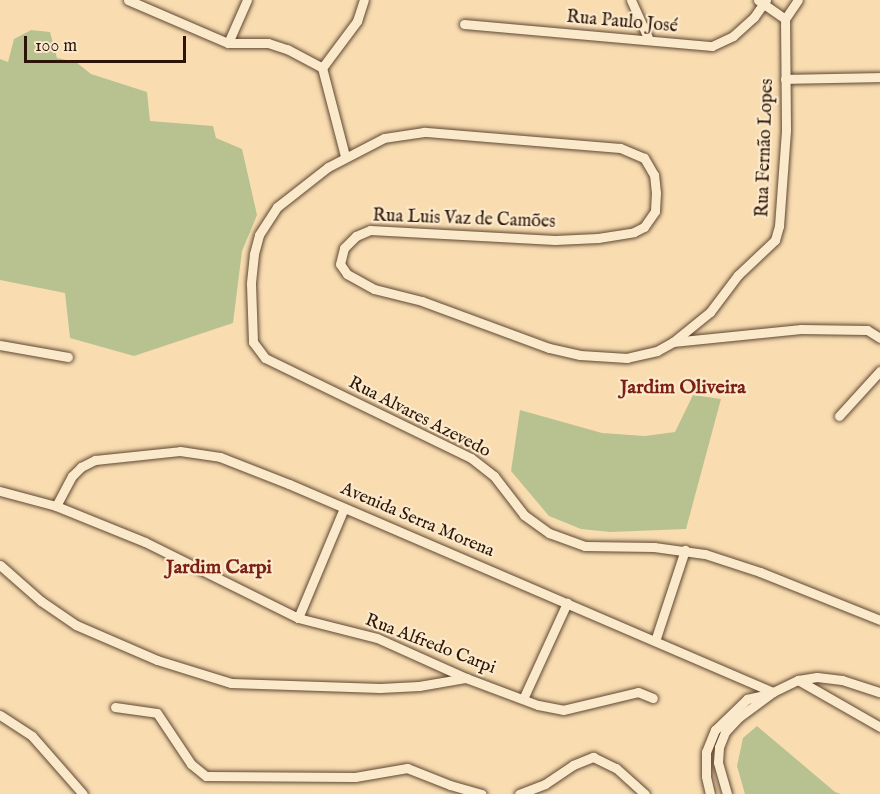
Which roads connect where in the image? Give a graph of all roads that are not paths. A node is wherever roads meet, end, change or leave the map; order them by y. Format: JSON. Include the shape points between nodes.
{"nodes":[{"id":1,"x":128,"y":0,"type":"edge"},
{"id":2,"x":247,"y":0,"type":"edge"},
{"id":3,"x":364,"y":0,"type":"edge"},
{"id":4,"x":631,"y":0,"type":"edge"},
{"id":5,"x":798,"y":0,"type":"edge"},
{"id":6,"x":762,"y":2,"type":"edge"},
{"id":7,"x":785,"y":20,"type":"junction"},
{"id":8,"x":464,"y":24,"type":"dead end"},
{"id":9,"x":649,"y":40,"type":"junction"},
{"id":10,"x":228,"y":43,"type":"junction"},
{"id":11,"x":322,"y":68,"type":"junction"},
{"id":12,"x":880,"y":77,"type":"edge"},
{"id":13,"x":785,"y":79,"type":"junction"},
{"id":14,"x":345,"y":156,"type":"junction"},
{"id":15,"x":880,"y":338,"type":"edge"},
{"id":16,"x":673,"y":342,"type":"junction"},
{"id":17,"x":0,"y":345,"type":"edge"},
{"id":18,"x":69,"y":357,"type":"dead end"},
{"id":19,"x":880,"y":371,"type":"edge"},
{"id":20,"x":839,"y":416,"type":"dead end"},
{"id":21,"x":0,"y":491,"type":"edge"},
{"id":22,"x":56,"y":506,"type":"junction"},
{"id":23,"x":345,"y":508,"type":"junction"},
{"id":24,"x":685,"y":550,"type":"junction"},
{"id":25,"x":0,"y":565,"type":"edge"},
{"id":26,"x":567,"y":603,"type":"junction"},
{"id":27,"x":298,"y":618,"type":"junction"},
{"id":28,"x":880,"y":620,"type":"edge"},
{"id":29,"x":655,"y":641,"type":"junction"},
{"id":30,"x":466,"y":678,"type":"junction"},
{"id":31,"x":798,"y":680,"type":"junction"},
{"id":32,"x":880,"y":692,"type":"edge"},
{"id":33,"x":772,"y":693,"type":"junction"},
{"id":34,"x":653,"y":698,"type":"dead end"},
{"id":35,"x":523,"y":699,"type":"junction"},
{"id":36,"x":115,"y":706,"type":"dead end"},
{"id":37,"x":0,"y":715,"type":"edge"},
{"id":38,"x":880,"y":727,"type":"edge"},
{"id":39,"x":83,"y":794,"type":"edge"},
{"id":40,"x":482,"y":794,"type":"edge"},
{"id":41,"x":519,"y":794,"type":"edge"},
{"id":42,"x":645,"y":794,"type":"edge"},
{"id":43,"x":710,"y":794,"type":"edge"},
{"id":44,"x":727,"y":794,"type":"edge"}],
"edges":[{"from":1,"to":10,"type":"street"},
{"from":2,"to":10,"type":"street"},
{"from":3,"to":11,"type":"street","via":[[357,21]]},
{"from":4,"to":9,"type":"street"},
{"from":5,"to":7,"type":"street"},
{"from":6,"to":7,"type":"street"},
{"from":6,"to":9,"type":"street","name":"Rua Paulo José","via":[[733,36],[712,46]]},
{"from":7,"to":13,"type":"street","name":"Rua Fernão Lopes"},
{"from":8,"to":9,"type":"street","name":"Rua Paulo José"},
{"from":10,"to":11,"type":"street","via":[[268,43]]},
{"from":11,"to":14,"type":"street"},
{"from":12,"to":13,"type":"street"},
{"from":13,"to":16,"type":"street","name":"Rua Fernão Lopes","via":[[786,130],[775,240],[738,275],[710,312]]},
{"from":14,"to":16,"type":"street","name":"Rua Luis Vaz de Camões","via":[[384,138],[423,132],[620,148],[637,153],[651,165],[656,193],[651,220],[634,232],[555,240],[370,230],[356,236],[344,248],[340,264],[348,274],[374,290],[422,301],[549,348],[580,355],[627,358],[657,351]]},
{"from":14,"to":24,"type":"street","name":"Rua Alvares Azevedo","via":[[277,207],[259,235],[251,284],[251,321],[257,350],[296,375],[471,458],[494,476],[536,525],[566,541],[585,546]]},
{"from":15,"to":16,"type":"street","name":"Rua Luis Vaz de Camões","via":[[867,330],[801,328]]},
{"from":17,"to":18,"type":"street"},
{"from":19,"to":20,"type":"street"},
{"from":21,"to":22,"type":"street","name":"Rua Alfredo Carpi"},
{"from":22,"to":23,"type":"street","name":"Avenida Serra Morena","via":[[72,476],[95,460],[180,451],[220,457]]},
{"from":22,"to":27,"type":"street","name":"Rua Alfredo Carpi","via":[[145,542]]},
{"from":23,"to":26,"type":"street","name":"Avenida Serra Morena"},
{"from":23,"to":27,"type":"street"},
{"from":24,"to":28,"type":"street","name":"Rua Alvares Azevedo","via":[[760,572]]},
{"from":24,"to":29,"type":"street"},
{"from":25,"to":30,"type":"street","via":[[76,625],[157,660],[231,683],[380,688]]},
{"from":26,"to":29,"type":"street","name":"Avenida Serra Morena"},
{"from":26,"to":35,"type":"street"},
{"from":27,"to":30,"type":"street","name":"Rua Alfredo Carpi","via":[[377,638]]},
{"from":29,"to":33,"type":"street","name":"Avenida Serra Morena"},
{"from":30,"to":35,"type":"street","name":"Rua Alfredo Carpi"},
{"from":31,"to":32,"type":"street","via":[[832,678]]},
{"from":31,"to":33,"type":"street"},
{"from":31,"to":38,"type":"street"},
{"from":33,"to":43,"type":"street","via":[[747,699],[715,730],[706,752]]},
{"from":33,"to":44,"type":"street","via":[[725,732],[718,762]]},
{"from":34,"to":35,"type":"street","name":"Rua Alfredo Carpi","via":[[629,693],[563,710]]},
{"from":36,"to":40,"type":"street","via":[[156,713],[185,756],[206,776],[338,778],[407,768]]},
{"from":37,"to":39,"type":"street","via":[[32,736]]},
{"from":41,"to":42,"type":"street","via":[[593,757],[616,768]]}]}
